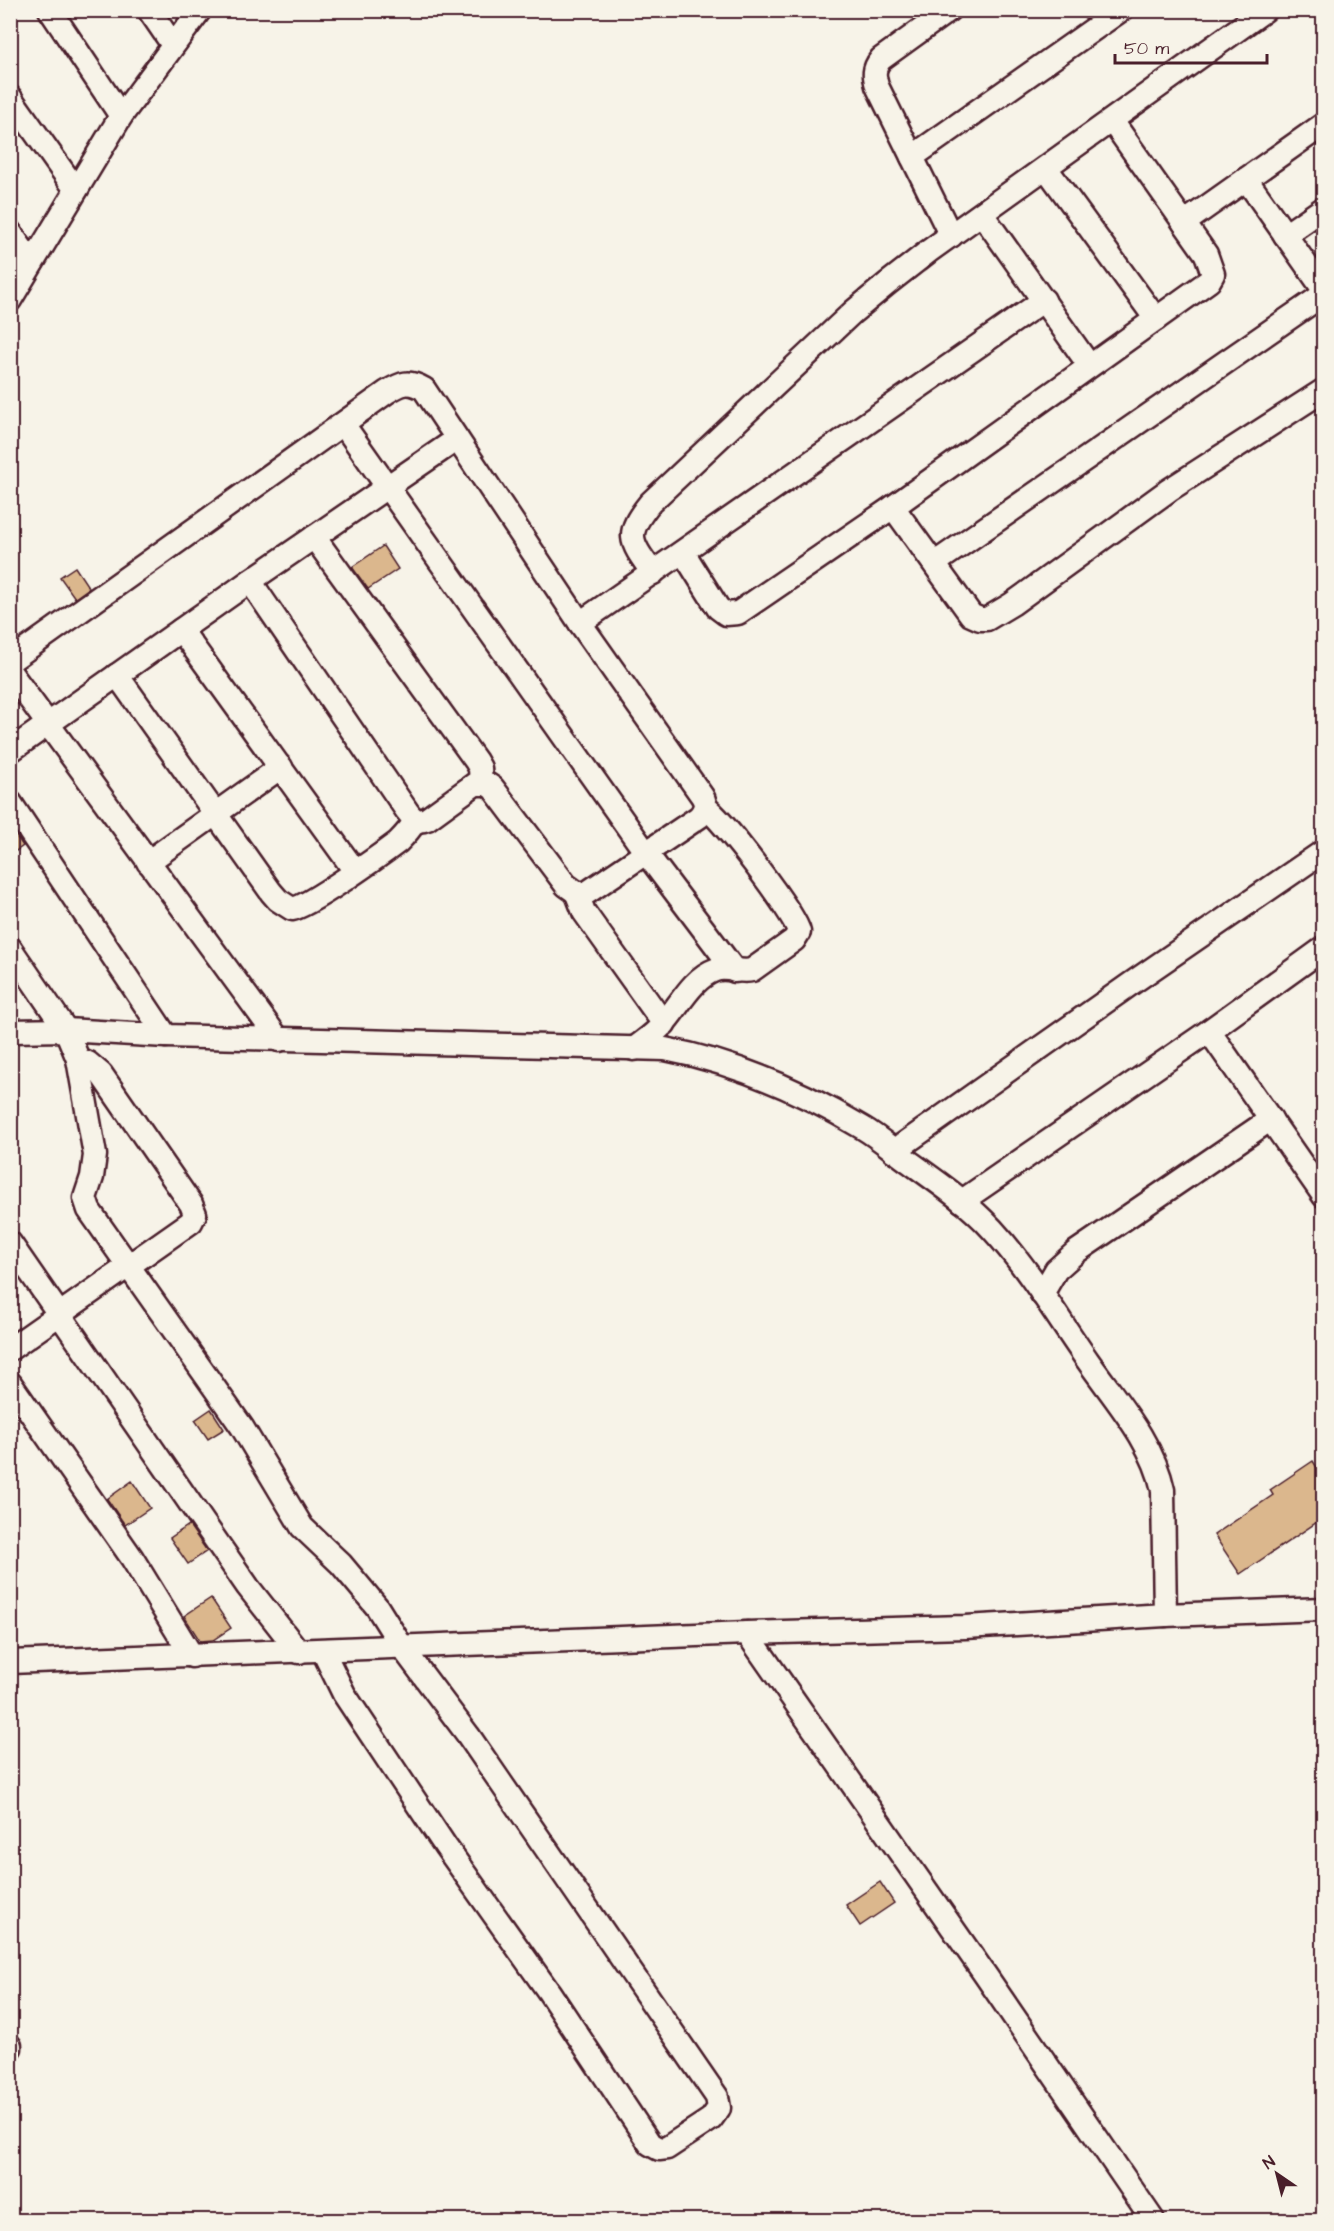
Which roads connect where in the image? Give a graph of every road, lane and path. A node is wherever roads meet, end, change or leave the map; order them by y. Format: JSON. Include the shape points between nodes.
{"nodes":[{"id":1,"x":50,"y":10,"type":"edge"},
{"id":2,"x":149,"y":10,"type":"edge"},
{"id":3,"x":200,"y":10,"type":"edge"},
{"id":4,"x":949,"y":10,"type":"edge"},
{"id":5,"x":1121,"y":10,"type":"edge"},
{"id":6,"x":1265,"y":10,"type":"edge"},
{"id":7,"x":173,"y":45,"type":"junction"},
{"id":8,"x":10,"y":97,"type":"edge"},
{"id":9,"x":121,"y":116,"type":"junction"},
{"id":10,"x":1112,"y":121,"type":"junction"},
{"id":11,"x":1323,"y":124,"type":"edge"},
{"id":12,"x":912,"y":157,"type":"junction"},
{"id":13,"x":1046,"y":168,"type":"junction"},
{"id":14,"x":1246,"y":179,"type":"junction"},
{"id":15,"x":76,"y":190,"type":"junction"},
{"id":16,"x":1323,"y":208,"type":"edge"},
{"id":17,"x":982,"y":214,"type":"junction"},
{"id":18,"x":1184,"y":223,"type":"junction"},
{"id":19,"x":10,"y":232,"type":"edge"},
{"id":20,"x":1285,"y":235,"type":"junction"},
{"id":21,"x":951,"y":236,"type":"junction"},
{"id":22,"x":32,"y":263,"type":"junction"},
{"id":23,"x":1323,"y":292,"type":"edge"},
{"id":24,"x":10,"y":300,"type":"edge"},
{"id":25,"x":1044,"y":300,"type":"junction"},
{"id":26,"x":1156,"y":319,"type":"junction"},
{"id":27,"x":1089,"y":365,"type":"junction"},
{"id":28,"x":1323,"y":390,"type":"edge"},
{"id":29,"x":343,"y":424,"type":"junction"},
{"id":30,"x":457,"y":439,"type":"junction"},
{"id":31,"x":387,"y":487,"type":"junction"},
{"id":32,"x":893,"y":507,"type":"junction"},
{"id":33,"x":314,"y":537,"type":"junction"},
{"id":34,"x":682,"y":552,"type":"junction"},
{"id":35,"x":935,"y":563,"type":"junction"},
{"id":36,"x":652,"y":573,"type":"junction"},
{"id":37,"x":250,"y":581,"type":"junction"},
{"id":38,"x":580,"y":623,"type":"junction"},
{"id":39,"x":181,"y":630,"type":"junction"},
{"id":40,"x":10,"y":661,"type":"edge"},
{"id":41,"x":10,"y":672,"type":"edge"},
{"id":42,"x":117,"y":675,"type":"junction"},
{"id":43,"x":47,"y":724,"type":"junction"},
{"id":44,"x":10,"y":751,"type":"edge"},
{"id":45,"x":281,"y":767,"type":"junction"},
{"id":46,"x":481,"y":783,"type":"junction"},
{"id":47,"x":10,"y":802,"type":"edge"},
{"id":48,"x":705,"y":807,"type":"junction"},
{"id":49,"x":215,"y":813,"type":"junction"},
{"id":50,"x":416,"y":820,"type":"junction"},
{"id":51,"x":1323,"y":851,"type":"edge"},
{"id":52,"x":646,"y":853,"type":"junction"},
{"id":53,"x":148,"y":862,"type":"junction"},
{"id":54,"x":355,"y":871,"type":"junction"},
{"id":55,"x":577,"y":894,"type":"junction"},
{"id":56,"x":10,"y":948,"type":"edge"},
{"id":57,"x":1323,"y":948,"type":"edge"},
{"id":58,"x":735,"y":970,"type":"junction"},
{"id":59,"x":664,"y":1024,"type":"junction"},
{"id":60,"x":66,"y":1030,"type":"junction"},
{"id":61,"x":10,"y":1031,"type":"edge"},
{"id":62,"x":1209,"y":1031,"type":"junction"},
{"id":63,"x":166,"y":1036,"type":"junction"},
{"id":64,"x":279,"y":1040,"type":"junction"},
{"id":65,"x":634,"y":1049,"type":"junction"},
{"id":66,"x":78,"y":1059,"type":"junction"},
{"id":67,"x":1271,"y":1119,"type":"junction"},
{"id":68,"x":894,"y":1151,"type":"junction"},
{"id":69,"x":1323,"y":1196,"type":"edge"},
{"id":70,"x":962,"y":1201,"type":"junction"},
{"id":71,"x":10,"y":1243,"type":"edge"},
{"id":72,"x":128,"y":1264,"type":"junction"},
{"id":73,"x":1042,"y":1294,"type":"junction"},
{"id":74,"x":60,"y":1314,"type":"junction"},
{"id":75,"x":10,"y":1349,"type":"edge"},
{"id":76,"x":10,"y":1383,"type":"edge"},
{"id":77,"x":1323,"y":1609,"type":"edge"},
{"id":78,"x":1165,"y":1615,"type":"junction"},
{"id":79,"x":747,"y":1633,"type":"junction"},
{"id":80,"x":402,"y":1647,"type":"junction"},
{"id":81,"x":323,"y":1650,"type":"junction"},
{"id":82,"x":299,"y":1652,"type":"junction"},
{"id":83,"x":192,"y":1656,"type":"junction"},
{"id":84,"x":10,"y":1662,"type":"edge"},
{"id":85,"x":1153,"y":2220,"type":"edge"}],
"edges":[{"from":1,"to":9,"type":"street"},
{"from":2,"to":7,"type":"street"},
{"from":3,"to":7,"type":"street"},
{"from":4,"to":12,"type":"street","via":[[876,66],[877,86]]},
{"from":5,"to":12,"type":"street"},
{"from":6,"to":10,"type":"street"},
{"from":7,"to":9,"type":"street"},
{"from":8,"to":15,"type":"street"},
{"from":9,"to":15,"type":"street"},
{"from":10,"to":13,"type":"street"},
{"from":10,"to":18,"type":"street"},
{"from":11,"to":14,"type":"street"},
{"from":12,"to":21,"type":"street"},
{"from":13,"to":17,"type":"street"},
{"from":13,"to":26,"type":"street"},
{"from":14,"to":18,"type":"street"},
{"from":14,"to":20,"type":"street"},
{"from":15,"to":22,"type":"street"},
{"from":16,"to":20,"type":"street"},
{"from":17,"to":21,"type":"street"},
{"from":17,"to":25,"type":"street"},
{"from":18,"to":26,"type":"street","via":[[1206,254],[1213,274],[1202,287]]},
{"from":19,"to":22,"type":"street"},
{"from":20,"to":23,"type":"street"},
{"from":21,"to":36,"type":"street","via":[[853,312],[650,503],[632,531],[638,551]]},
{"from":22,"to":24,"type":"street"},
{"from":23,"to":35,"type":"street"},
{"from":25,"to":27,"type":"street"},
{"from":25,"to":34,"type":"street"},
{"from":26,"to":27,"type":"street"},
{"from":27,"to":32,"type":"street"},
{"from":28,"to":35,"type":"street","via":[[1169,490],[992,617],[980,619],[971,615]]},
{"from":29,"to":30,"type":"street","via":[[398,385],[413,383],[424,389]]},
{"from":29,"to":31,"type":"street"},
{"from":29,"to":40,"type":"street"},
{"from":30,"to":31,"type":"street"},
{"from":30,"to":38,"type":"street"},
{"from":31,"to":33,"type":"street"},
{"from":31,"to":52,"type":"street"},
{"from":32,"to":34,"type":"street","via":[[738,613],[726,614],[718,608]]},
{"from":32,"to":35,"type":"street"},
{"from":33,"to":37,"type":"street"},
{"from":33,"to":46,"type":"street","via":[[476,761]]},
{"from":34,"to":36,"type":"street"},
{"from":36,"to":38,"type":"street"},
{"from":37,"to":39,"type":"street"},
{"from":37,"to":50,"type":"street"},
{"from":38,"to":48,"type":"street","via":[[702,796]]},
{"from":39,"to":42,"type":"street"},
{"from":39,"to":45,"type":"street"},
{"from":41,"to":43,"type":"street"},
{"from":42,"to":43,"type":"street"},
{"from":42,"to":49,"type":"street"},
{"from":43,"to":44,"type":"street"},
{"from":43,"to":53,"type":"street"},
{"from":45,"to":49,"type":"street"},
{"from":45,"to":54,"type":"street"},
{"from":46,"to":50,"type":"street","via":[[427,819]]},
{"from":46,"to":55,"type":"street","via":[[493,788]]},
{"from":47,"to":63,"type":"street"},
{"from":48,"to":52,"type":"street","via":[[699,817]]},
{"from":48,"to":58,"type":"street","via":[[722,823],[777,895],[799,932],[759,966],[744,972]]},
{"from":49,"to":53,"type":"street"},
{"from":49,"to":54,"type":"street","via":[[271,892],[292,909],[308,903]]},
{"from":50,"to":54,"type":"street","via":[[399,841]]},
{"from":51,"to":68,"type":"street"},
{"from":52,"to":55,"type":"street","via":[[588,892]]},
{"from":52,"to":58,"type":"street"},
{"from":53,"to":64,"type":"street"},
{"from":55,"to":59,"type":"street","via":[[584,912]]},
{"from":56,"to":60,"type":"street"},
{"from":57,"to":62,"type":"street"},
{"from":58,"to":59,"type":"street","via":[[718,969],[707,974]]},
{"from":59,"to":65,"type":"street"},
{"from":60,"to":61,"type":"street"},
{"from":60,"to":63,"type":"street"},
{"from":60,"to":66,"type":"street"},
{"from":62,"to":67,"type":"street"},
{"from":62,"to":70,"type":"street"},
{"from":63,"to":64,"type":"street"},
{"from":64,"to":65,"type":"street"},
{"from":65,"to":68,"type":"street","via":[[665,1049],[737,1069],[790,1090],[866,1129]]},
{"from":66,"to":72,"type":"street","via":[[95,1155],[86,1204]]},
{"from":66,"to":72,"type":"street","via":[[101,1074],[195,1214],[191,1222]]},
{"from":67,"to":69,"type":"street"},
{"from":67,"to":73,"type":"street","via":[[1076,1252],[1056,1270]]},
{"from":68,"to":70,"type":"street"},
{"from":70,"to":73,"type":"street","via":[[993,1230]]},
{"from":71,"to":74,"type":"street"},
{"from":72,"to":74,"type":"street"},
{"from":72,"to":80,"type":"street","via":[[242,1427],[302,1527],[363,1588]]},
{"from":73,"to":78,"type":"street","via":[[1128,1417],[1160,1474]]},
{"from":74,"to":75,"type":"street"},
{"from":74,"to":82,"type":"street","via":[[248,1587]]},
{"from":76,"to":83,"type":"street","via":[[132,1558]]},
{"from":77,"to":78,"type":"street"},
{"from":78,"to":79,"type":"street","via":[[965,1627]]},
{"from":79,"to":80,"type":"street"},
{"from":79,"to":85,"type":"street"},
{"from":80,"to":81,"type":"street"},
{"from":80,"to":81,"type":"street","via":[[468,1735],[717,2097],[717,2114],[667,2148],[650,2144],[632,2120],[344,1694]]},
{"from":81,"to":82,"type":"street"},
{"from":82,"to":83,"type":"street"},
{"from":83,"to":84,"type":"street"}]}
